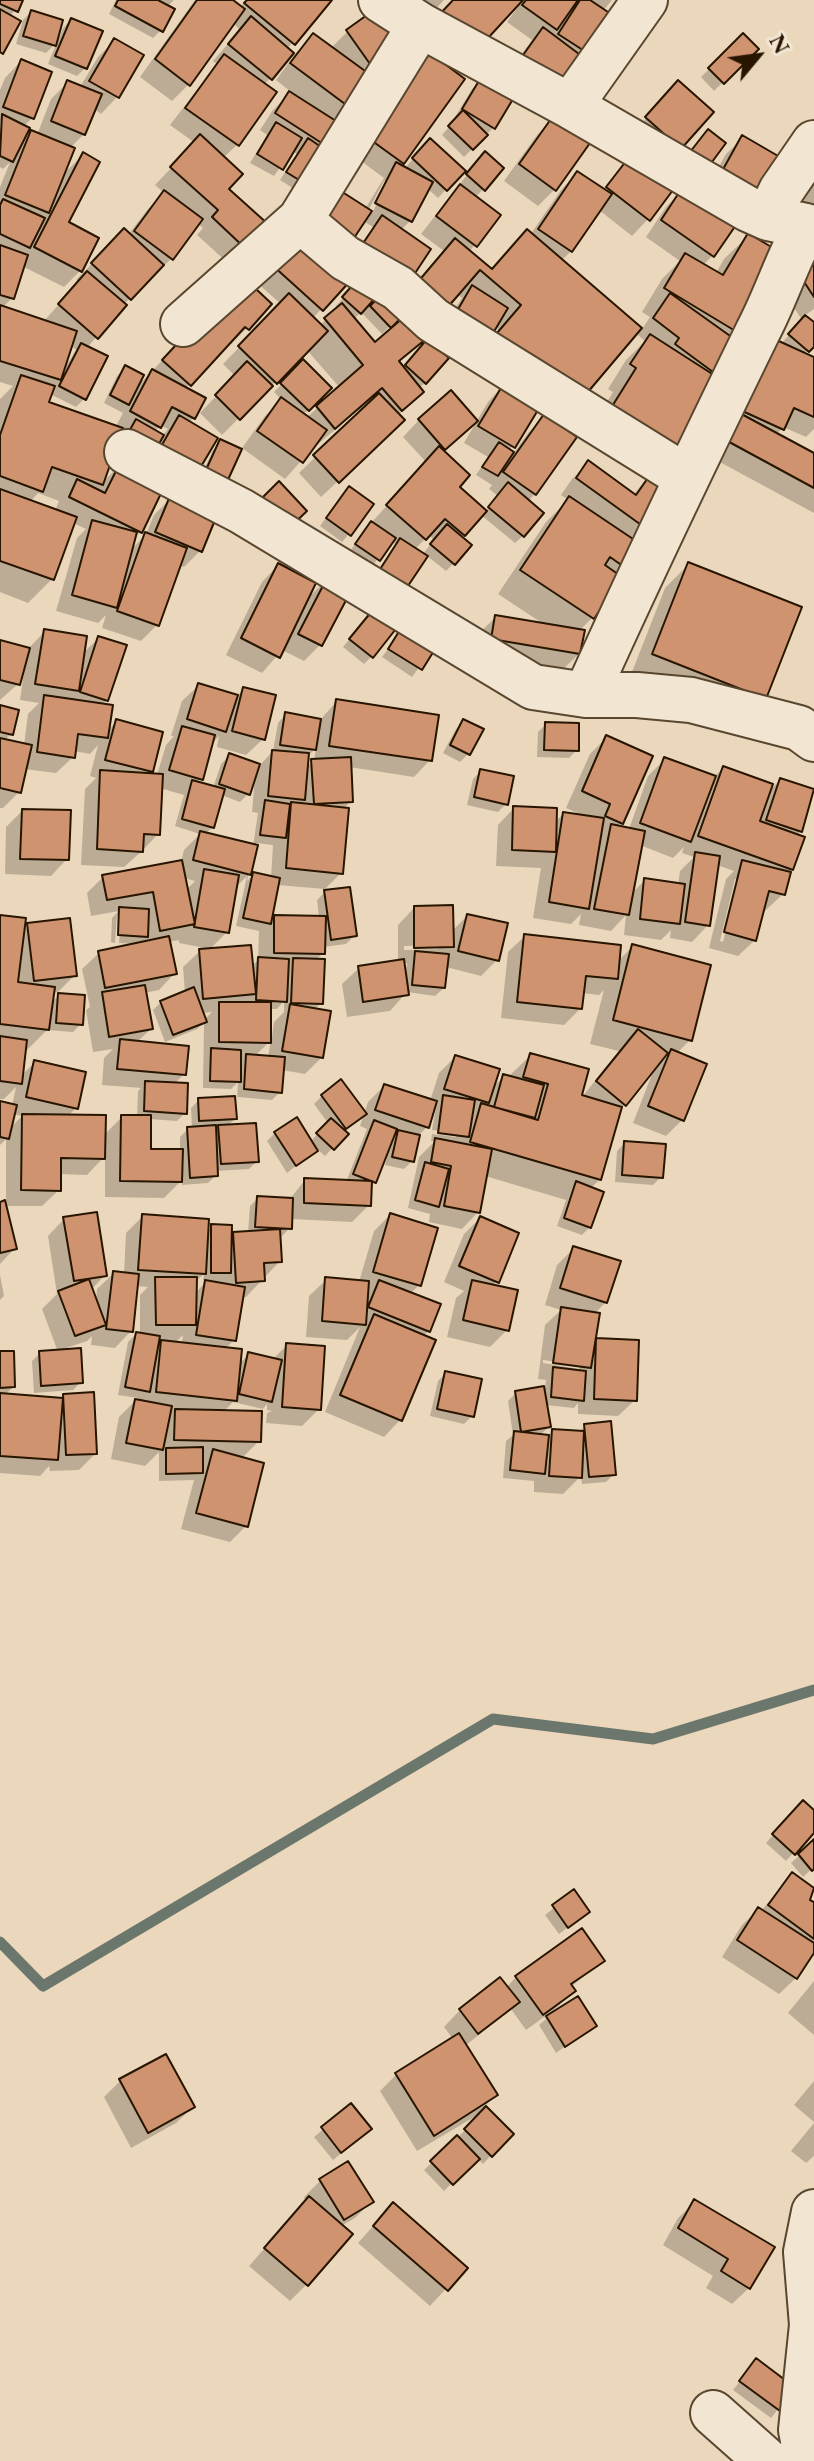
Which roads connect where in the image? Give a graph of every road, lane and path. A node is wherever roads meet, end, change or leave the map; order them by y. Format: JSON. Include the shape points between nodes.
{"nodes":[{"id":1,"x":381,"y":0,"type":"edge"},
{"id":2,"x":645,"y":0,"type":"edge"},
{"id":3,"x":420,"y":25,"type":"junction"},
{"id":4,"x":570,"y":106,"type":"junction"},
{"id":5,"x":814,"y":143,"type":"edge"},
{"id":6,"x":300,"y":220,"type":"junction"},
{"id":7,"x":796,"y":225,"type":"edge"},
{"id":8,"x":183,"y":324,"type":"dead end"},
{"id":9,"x":127,"y":452,"type":"dead end"},
{"id":10,"x":686,"y":477,"type":"junction"},
{"id":11,"x":586,"y":695,"type":"junction"},
{"id":12,"x":814,"y":739,"type":"edge"},
{"id":13,"x":814,"y":2212,"type":"edge"},
{"id":14,"x":713,"y":2413,"type":"dead end"},
{"id":15,"x":767,"y":2461,"type":"edge"},
{"id":16,"x":807,"y":2461,"type":"edge"}],
"edges":[{"from":1,"to":3,"type":"street"},
{"from":2,"to":4,"type":"street"},
{"from":3,"to":4,"type":"street"},
{"from":3,"to":6,"type":"street"},
{"from":4,"to":7,"type":"street"},
{"from":5,"to":7,"type":"street","via":[[781,191]]},
{"from":6,"to":8,"type":"street"},
{"from":6,"to":10,"type":"street","via":[[345,258],[398,288],[433,320]]},
{"from":7,"to":10,"type":"street","via":[[794,249],[767,314]]},
{"from":9,"to":11,"type":"street","via":[[241,511],[533,687]]},
{"from":10,"to":11,"type":"street"},
{"from":11,"to":12,"type":"street","via":[[691,700],[799,728]]},
{"from":13,"to":16,"type":"street","via":[[806,2252],[812,2325],[801,2430]]},
{"from":14,"to":15,"type":"street"}]}
